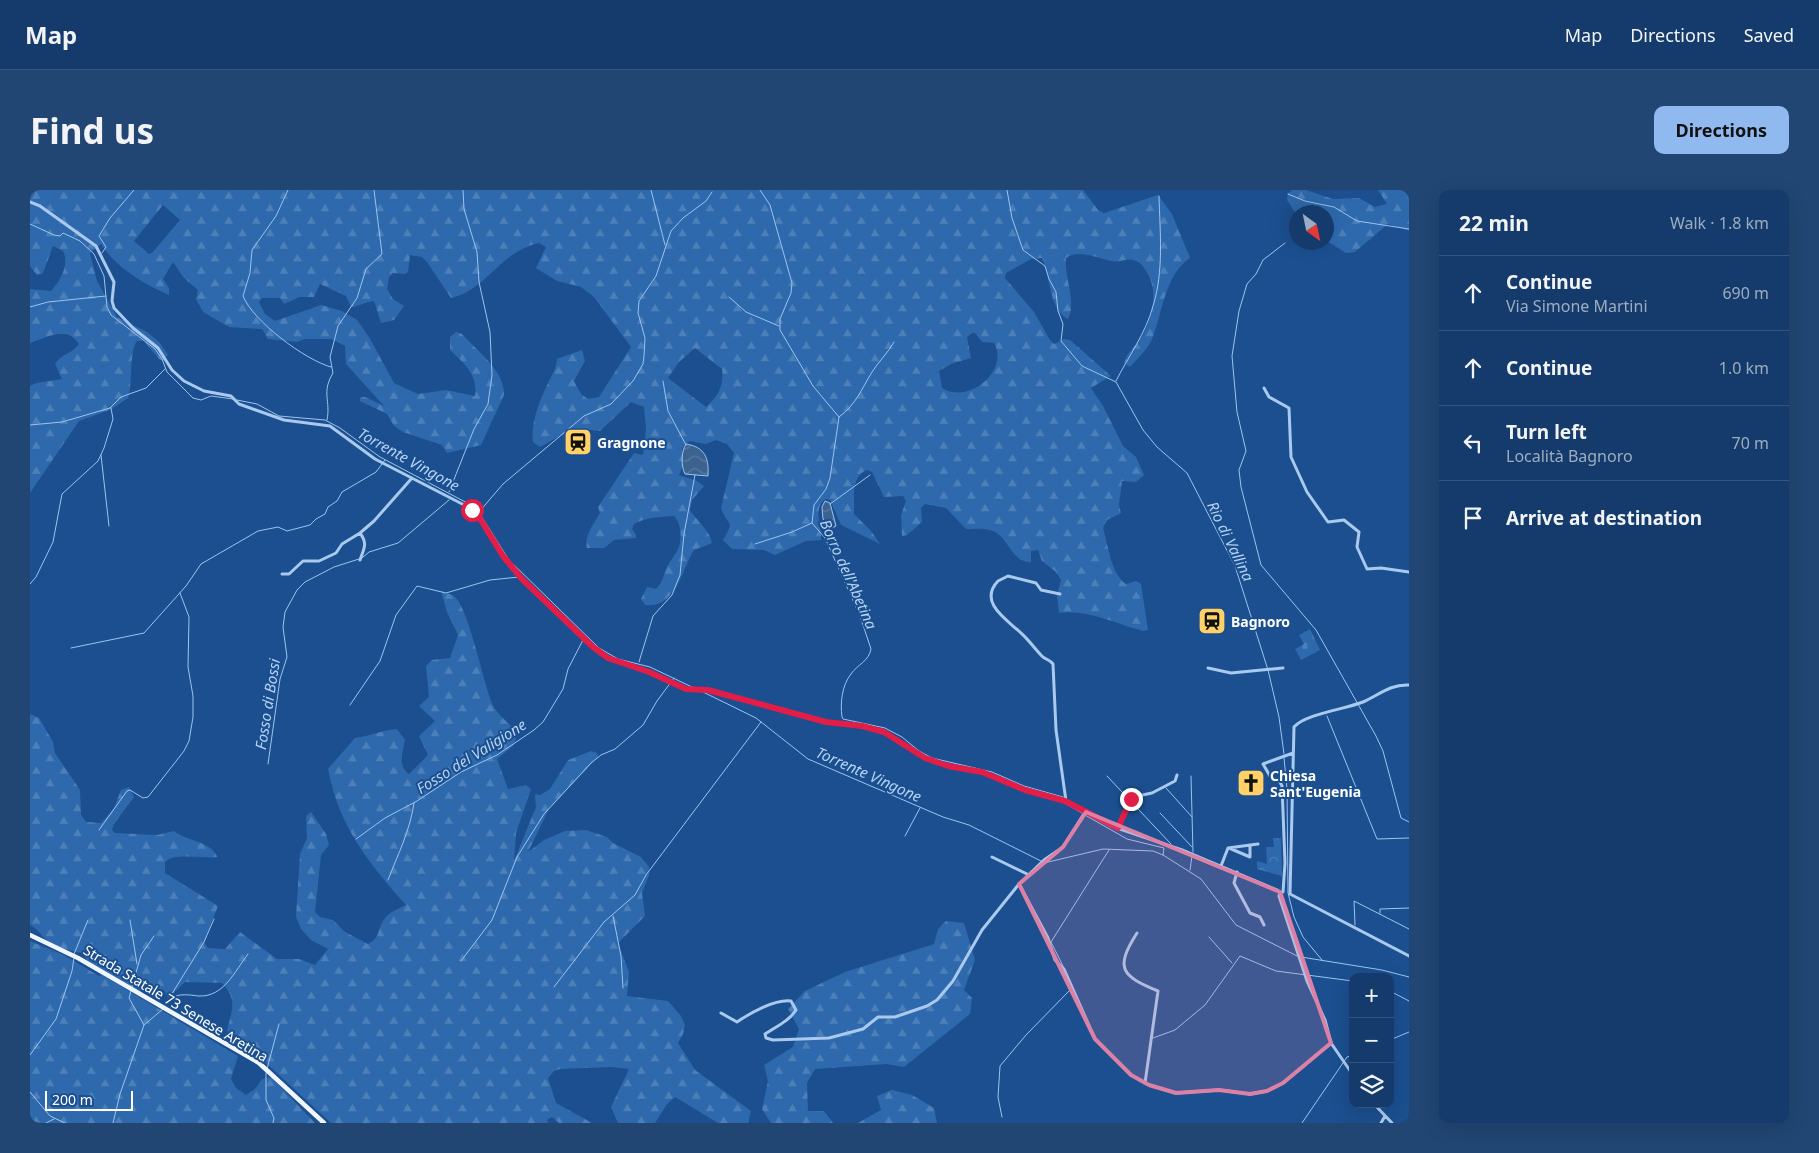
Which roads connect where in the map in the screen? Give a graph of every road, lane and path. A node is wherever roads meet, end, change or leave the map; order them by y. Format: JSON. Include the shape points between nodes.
{"nodes":[{"id":1,"x":30,"y":202,"type":"edge"},
{"id":2,"x":1264,"y":388,"type":"dead end"},
{"id":3,"x":412,"y":478,"type":"junction"},
{"id":4,"x":360,"y":533,"type":"junction"},
{"id":5,"x":361,"y":558,"type":"dead end"},
{"id":6,"x":1409,"y":572,"type":"edge"},
{"id":7,"x":282,"y":574,"type":"dead end"},
{"id":8,"x":1060,"y":594,"type":"dead end"},
{"id":9,"x":1208,"y":668,"type":"dead end"},
{"id":10,"x":1283,"y":668,"type":"dead end"},
{"id":11,"x":1409,"y":685,"type":"edge"},
{"id":12,"x":1294,"y":753,"type":"junction"},
{"id":13,"x":1177,"y":775,"type":"dead end"},
{"id":14,"x":1066,"y":802,"type":"junction"},
{"id":15,"x":1086,"y":812,"type":"junction"},
{"id":16,"x":1118,"y":828,"type":"junction"},
{"id":17,"x":1258,"y":844,"type":"dead end"},
{"id":18,"x":1250,"y":845,"type":"junction"},
{"id":19,"x":1229,"y":848,"type":"junction"},
{"id":20,"x":992,"y":857,"type":"dead end"},
{"id":21,"x":1221,"y":866,"type":"junction"},
{"id":22,"x":1237,"y":872,"type":"junction"},
{"id":23,"x":1029,"y":874,"type":"junction"},
{"id":24,"x":1019,"y":884,"type":"junction"},
{"id":25,"x":1286,"y":893,"type":"junction"},
{"id":26,"x":1264,"y":925,"type":"dead end"},
{"id":27,"x":1137,"y":933,"type":"dead end"},
{"id":28,"x":30,"y":935,"type":"edge"},
{"id":29,"x":1409,"y":956,"type":"edge"},
{"id":30,"x":720,"y":1013,"type":"dead end"},
{"id":31,"x":1331,"y":1043,"type":"junction"},
{"id":32,"x":1349,"y":1068,"type":"edge"},
{"id":33,"x":1145,"y":1083,"type":"junction"},
{"id":34,"x":1378,"y":1108,"type":"edge"},
{"id":35,"x":1385,"y":1116,"type":"junction"},
{"id":36,"x":324,"y":1123,"type":"edge"},
{"id":37,"x":1381,"y":1123,"type":"edge"},
{"id":38,"x":1392,"y":1123,"type":"edge"}],
"edges":[{"from":1,"to":3,"type":"street","via":[[96,246],[114,282],[114,308],[158,348],[184,382],[284,420],[328,425],[382,463]]},
{"from":2,"to":6,"type":"street","via":[[1270,397],[1289,408],[1291,457],[1306,492],[1328,522],[1344,520],[1359,532],[1357,548],[1367,569]]},
{"from":3,"to":4,"type":"street"},
{"from":3,"to":14,"type":"street","via":[[468,507],[479,517],[520,577],[608,658],[686,689],[703,690],[826,722],[884,732],[925,758],[982,772]]},
{"from":4,"to":5,"type":"street","via":[[366,541]]},
{"from":4,"to":7,"type":"street","via":[[342,544],[336,553],[319,561],[303,561],[289,574]]},
{"from":8,"to":14,"type":"street","via":[[1041,590],[1036,583],[1008,576],[998,580],[992,594],[1003,619],[1053,664],[1056,730]]},
{"from":9,"to":10,"type":"street","via":[[1231,673]]},
{"from":11,"to":12,"type":"street","via":[[1390,687],[1358,703],[1296,724]]},
{"from":12,"to":25,"type":"street"},
{"from":12,"to":25,"type":"street","via":[[1263,764],[1270,776],[1282,786]]},
{"from":13,"to":16,"type":"street","via":[[1175,781],[1152,793],[1133,797]]},
{"from":14,"to":15,"type":"street"},
{"from":15,"to":16,"type":"street"},
{"from":15,"to":23,"type":"street","via":[[1062,847]]},
{"from":16,"to":21,"type":"street"},
{"from":17,"to":18,"type":"street"},
{"from":18,"to":19,"type":"street"},
{"from":18,"to":19,"type":"street","via":[[1250,857]]},
{"from":19,"to":21,"type":"street"},
{"from":20,"to":23,"type":"street"},
{"from":21,"to":22,"type":"street"},
{"from":22,"to":25,"type":"street"},
{"from":22,"to":26,"type":"street","via":[[1234,883],[1250,913],[1260,917]]},
{"from":23,"to":24,"type":"street"},
{"from":24,"to":30,"type":"street","via":[[982,930],[953,981],[937,1000],[927,1006],[895,1017],[878,1017],[864,1029],[829,1038],[773,1040],[766,1038],[765,1034],[789,1020],[796,1010],[791,1001],[782,1001],[737,1022]]},
{"from":24,"to":33,"type":"street","via":[[1048,938],[1055,960],[1064,969],[1095,1039],[1131,1075]]},
{"from":25,"to":29,"type":"street"},
{"from":25,"to":31,"type":"street","via":[[1279,896]]},
{"from":27,"to":33,"type":"street","via":[[1125,951],[1123,966],[1131,979],[1158,991]]},
{"from":28,"to":36,"type":"main road","name":"Strada Statale 73 Senese Aretina","via":[[78,958],[259,1063]]},
{"from":31,"to":32,"type":"street"},
{"from":31,"to":33,"type":"street","via":[[1283,1083],[1267,1091],[1250,1094],[1219,1090],[1176,1093]]},
{"from":34,"to":35,"type":"street"},
{"from":35,"to":37,"type":"street"},
{"from":35,"to":38,"type":"street"}]}
